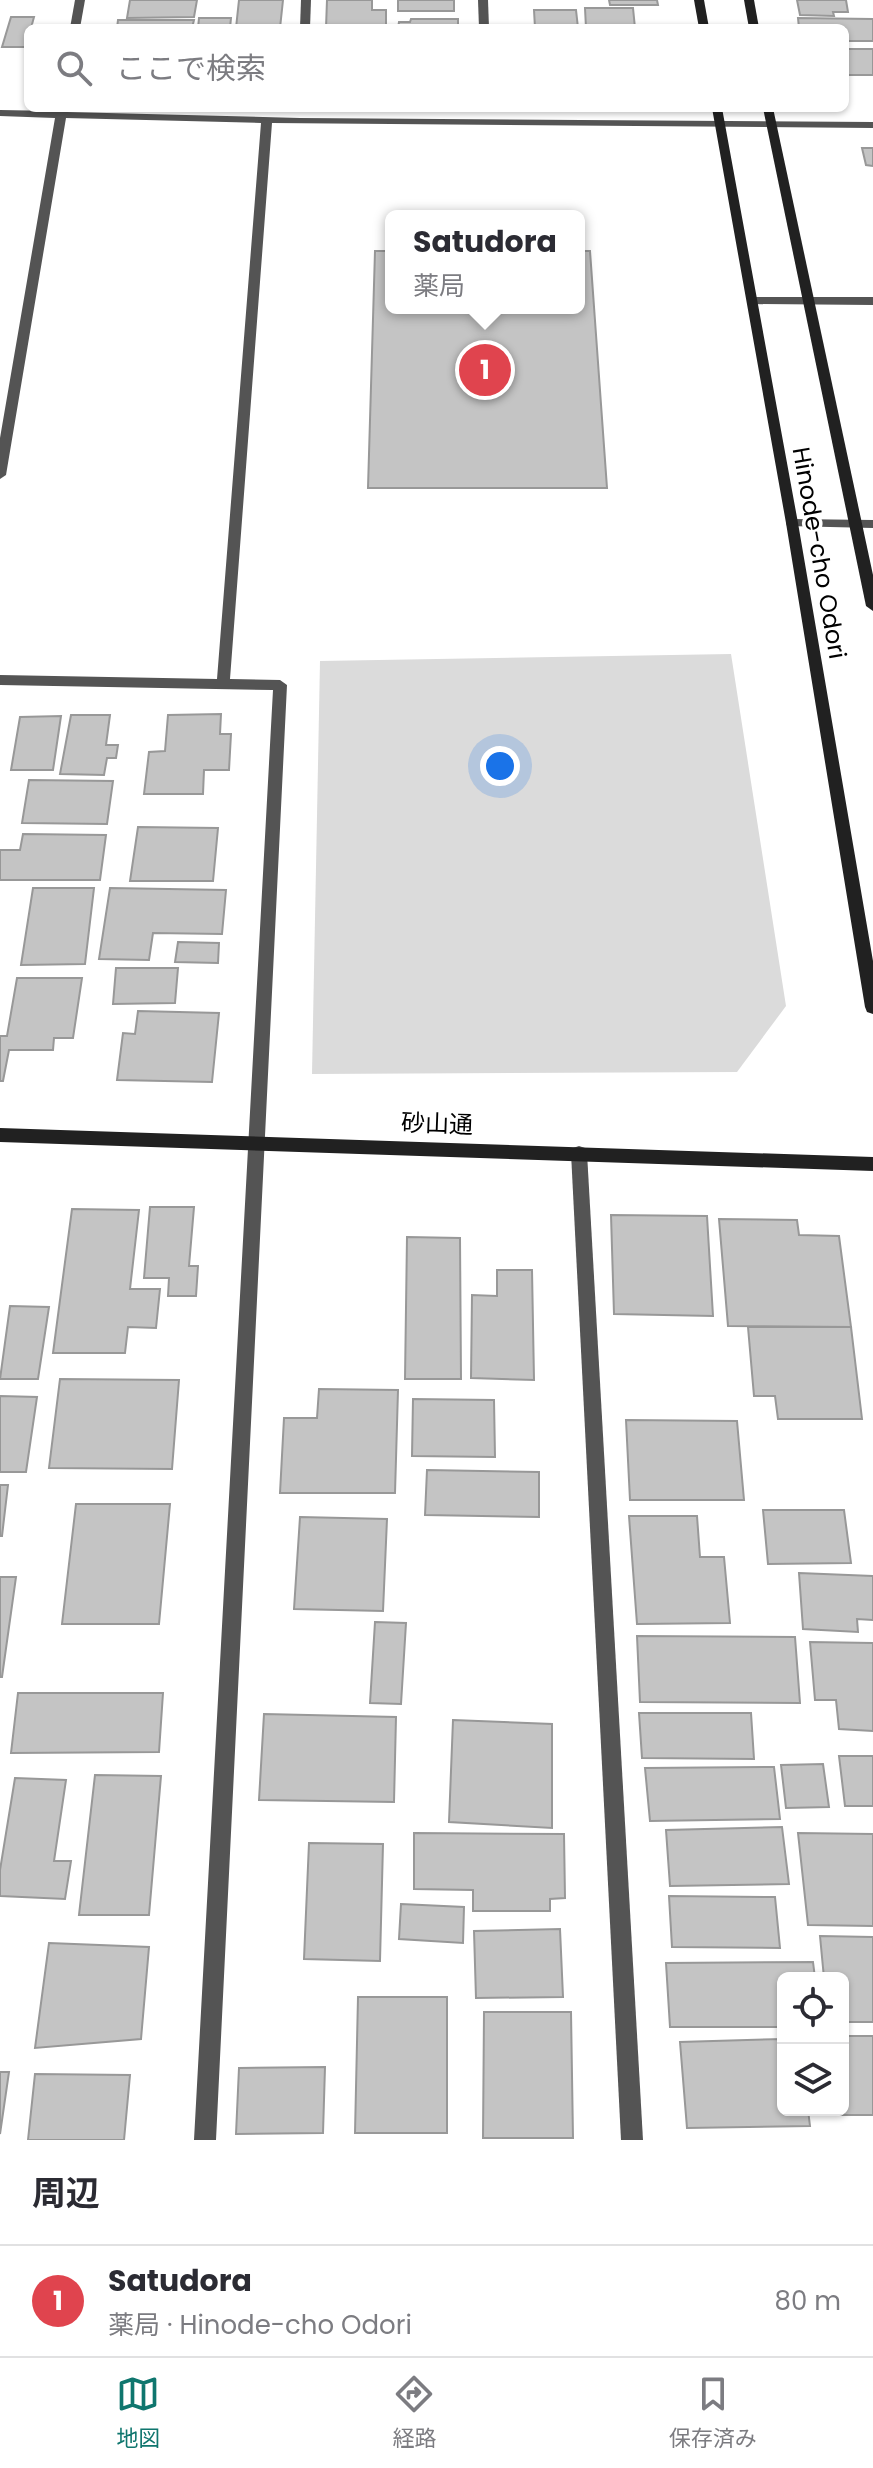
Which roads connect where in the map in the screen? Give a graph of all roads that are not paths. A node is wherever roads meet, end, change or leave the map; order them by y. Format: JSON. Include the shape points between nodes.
{"nodes":[{"id":1,"x":80,"y":0,"type":"edge"},
{"id":2,"x":306,"y":0,"type":"edge"},
{"id":3,"x":483,"y":0,"type":"edge"},
{"id":4,"x":699,"y":0,"type":"edge"},
{"id":5,"x":749,"y":0,"type":"edge"},
{"id":6,"x":76,"y":24,"type":"edge"},
{"id":7,"x":305,"y":24,"type":"edge"},
{"id":8,"x":484,"y":24,"type":"edge"},
{"id":9,"x":703,"y":24,"type":"edge"},
{"id":10,"x":753,"y":24,"type":"edge"},
{"id":11,"x":30,"y":112,"type":"edge"},
{"id":12,"x":61,"y":112,"type":"edge"},
{"id":13,"x":84,"y":112,"type":"edge"},
{"id":14,"x":301,"y":112,"type":"edge"},
{"id":15,"x":488,"y":112,"type":"edge"},
{"id":16,"x":769,"y":112,"type":"edge"},
{"id":17,"x":0,"y":113,"type":"edge"},
{"id":18,"x":718,"y":115,"type":"edge"},
{"id":19,"x":267,"y":120,"type":"junction"},
{"id":20,"x":300,"y":121,"type":"junction"},
{"id":21,"x":488,"y":122,"type":"junction"},
{"id":22,"x":771,"y":123,"type":"junction"},
{"id":23,"x":873,"y":125,"type":"edge"},
{"id":24,"x":752,"y":301,"type":"junction"},
{"id":25,"x":809,"y":301,"type":"junction"},
{"id":26,"x":873,"y":301,"type":"edge"},
{"id":27,"x":0,"y":475,"type":"edge"},
{"id":28,"x":792,"y":523,"type":"junction"},
{"id":29,"x":858,"y":523,"type":"junction"},
{"id":30,"x":873,"y":524,"type":"edge"},
{"id":31,"x":873,"y":606,"type":"edge"},
{"id":32,"x":0,"y":680,"type":"edge"},
{"id":33,"x":223,"y":684,"type":"junction"},
{"id":34,"x":873,"y":1007,"type":"edge"},
{"id":35,"x":0,"y":1135,"type":"edge"},
{"id":36,"x":258,"y":1142,"type":"junction"},
{"id":37,"x":579,"y":1153,"type":"junction"},
{"id":38,"x":873,"y":1164,"type":"edge"},
{"id":39,"x":205,"y":2140,"type":"edge"},
{"id":40,"x":632,"y":2140,"type":"edge"}],
"edges":[{"from":1,"to":6,"type":"street"},
{"from":2,"to":7,"type":"street"},
{"from":3,"to":8,"type":"street"},
{"from":4,"to":9,"type":"street"},
{"from":5,"to":10,"type":"street"},
{"from":11,"to":17,"type":"street"},
{"from":12,"to":27,"type":"street"},
{"from":13,"to":19,"type":"street"},
{"from":14,"to":20,"type":"street"},
{"from":15,"to":21,"type":"street"},
{"from":16,"to":22,"type":"street","name":"Hinode-cho Odori"},
{"from":18,"to":21,"type":"street"},
{"from":18,"to":22,"type":"street"},
{"from":18,"to":24,"type":"street","name":"Hinode-cho Odori"},
{"from":19,"to":20,"type":"street"},
{"from":19,"to":33,"type":"street"},
{"from":20,"to":21,"type":"street"},
{"from":22,"to":23,"type":"street"},
{"from":22,"to":25,"type":"street","name":"Hinode-cho Odori"},
{"from":24,"to":25,"type":"street"},
{"from":24,"to":28,"type":"street","name":"Hinode-cho Odori"},
{"from":25,"to":26,"type":"street"},
{"from":25,"to":29,"type":"street","name":"Hinode-cho Odori"},
{"from":28,"to":29,"type":"street"},
{"from":28,"to":34,"type":"street","name":"Hinode-cho Odori"},
{"from":29,"to":30,"type":"street"},
{"from":29,"to":31,"type":"street","name":"Hinode-cho Odori"},
{"from":32,"to":33,"type":"street"},
{"from":33,"to":36,"type":"street","via":[[280,685]]},
{"from":35,"to":36,"type":"street","name":"砂山通"},
{"from":36,"to":37,"type":"street","name":"砂山通"},
{"from":36,"to":39,"type":"street"},
{"from":37,"to":38,"type":"street","name":"砂山通"},
{"from":37,"to":40,"type":"street"}]}
